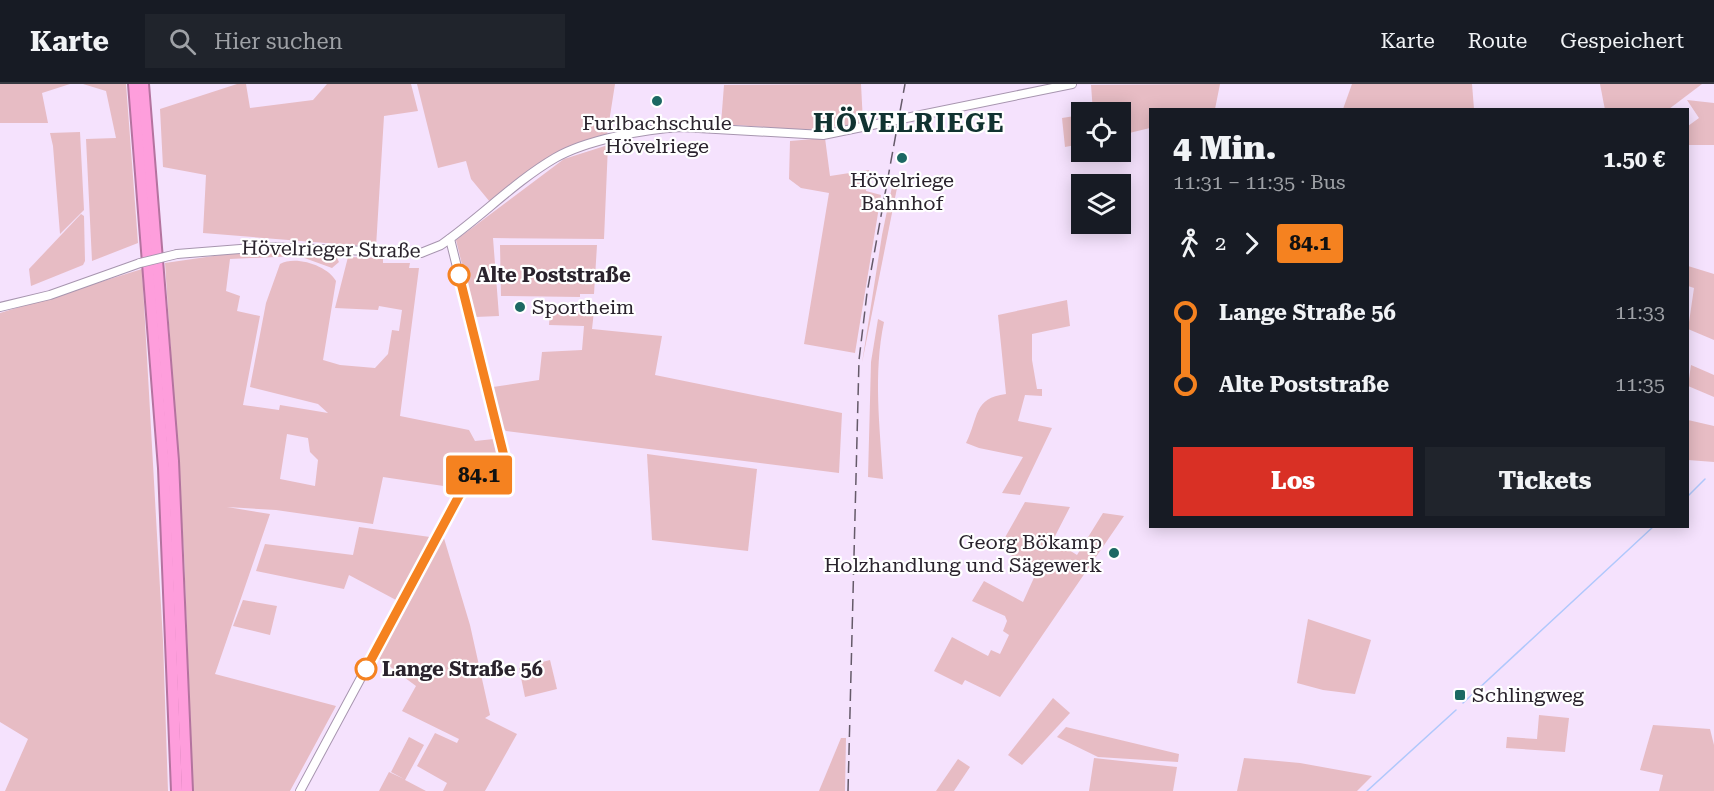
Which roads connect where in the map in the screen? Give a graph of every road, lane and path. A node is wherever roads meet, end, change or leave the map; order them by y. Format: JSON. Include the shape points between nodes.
{"nodes":[{"id":1,"x":1072,"y":84,"type":"edge"},
{"id":2,"x":140,"y":85,"type":"edge"},
{"id":3,"x":1064,"y":85,"type":"edge"},
{"id":4,"x":450,"y":239,"type":"junction"},
{"id":5,"x":0,"y":307,"type":"edge"},
{"id":6,"x":177,"y":791,"type":"edge"},
{"id":7,"x":187,"y":791,"type":"edge"},
{"id":8,"x":300,"y":791,"type":"edge"}],
"edges":[{"from":1,"to":3,"type":"main road","name":"Hövelrieger Straße"},
{"from":2,"to":6,"type":"highway","via":[[164,468]]},
{"from":2,"to":7,"type":"highway","via":[[171,439]]},
{"from":3,"to":4,"type":"main road","name":"Hövelrieger Straße","via":[[823,135],[681,127],[576,148],[554,159]]},
{"from":4,"to":5,"type":"main road","name":"Hövelrieger Straße","bridge":true,"via":[[431,250],[411,254],[265,247],[177,255]]},
{"from":4,"to":8,"type":"main road","via":[[506,464],[483,471],[460,494]]}]}
